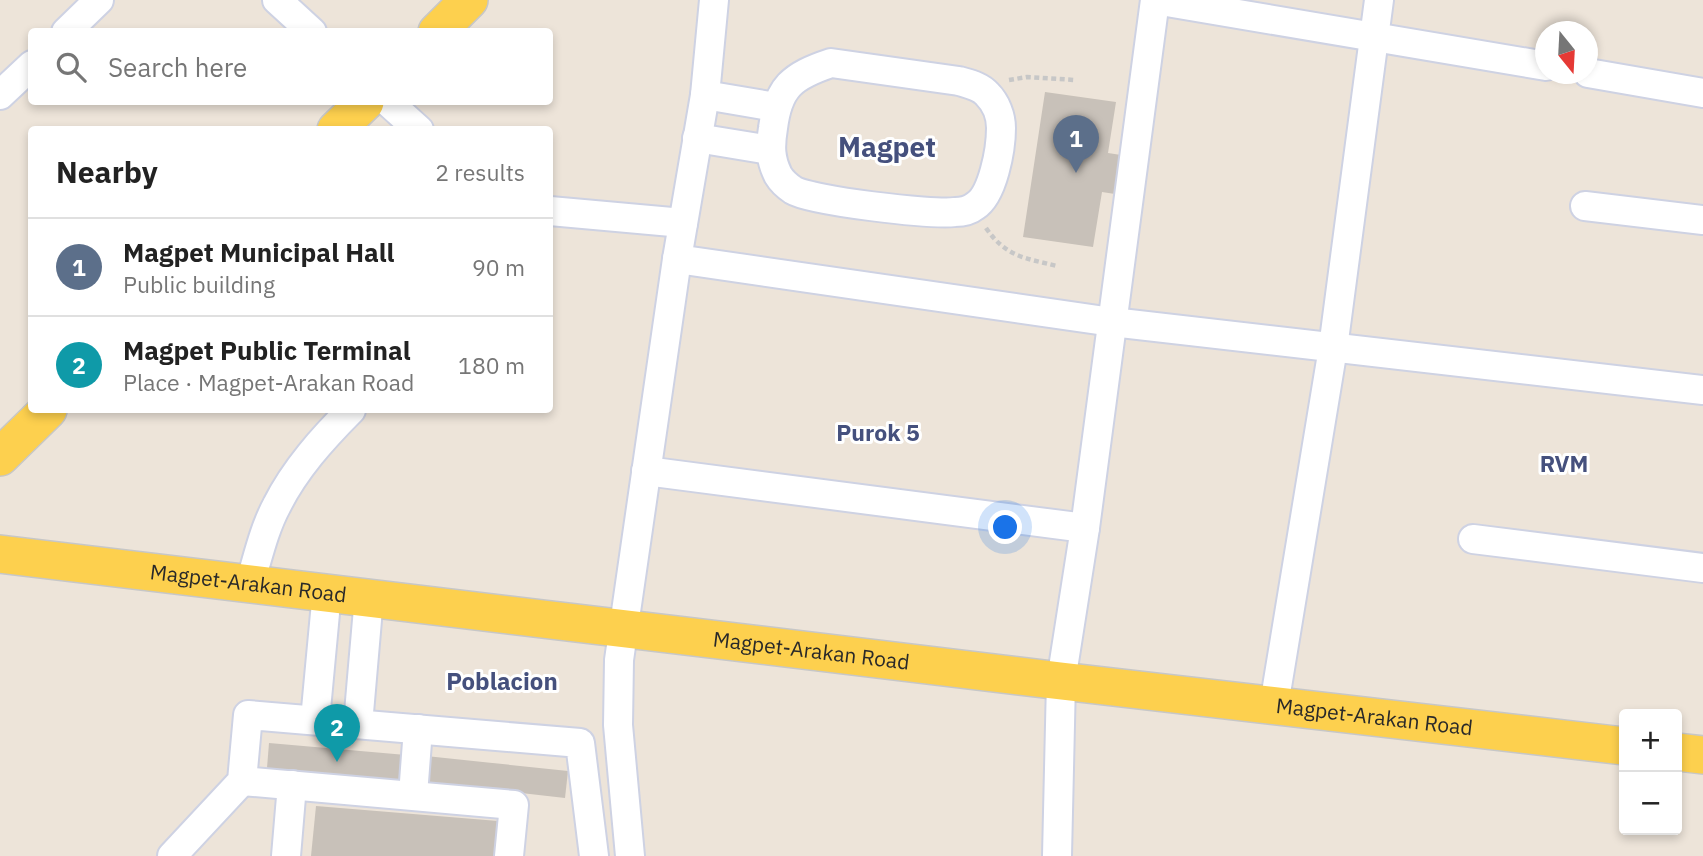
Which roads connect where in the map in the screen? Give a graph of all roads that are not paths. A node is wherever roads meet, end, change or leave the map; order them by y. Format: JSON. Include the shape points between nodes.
{"nodes":[{"id":1,"x":99,"y":0,"type":"edge"},
{"id":2,"x":277,"y":0,"type":"edge"},
{"id":3,"x":469,"y":0,"type":"edge"},
{"id":4,"x":714,"y":0,"type":"edge"},
{"id":5,"x":1155,"y":0,"type":"edge"},
{"id":6,"x":1379,"y":0,"type":"edge"},
{"id":7,"x":70,"y":28,"type":"edge"},
{"id":8,"x":308,"y":28,"type":"edge"},
{"id":9,"x":441,"y":28,"type":"edge"},
{"id":10,"x":1375,"y":37,"type":"junction"},
{"id":11,"x":1535,"y":64,"type":"edge"},
{"id":12,"x":28,"y":69,"type":"edge"},
{"id":13,"x":1598,"y":75,"type":"edge"},
{"id":14,"x":1703,"y":93,"type":"edge"},
{"id":15,"x":0,"y":95,"type":"edge"},
{"id":16,"x":705,"y":95,"type":"junction"},
{"id":17,"x":362,"y":105,"type":"edge"},
{"id":18,"x":391,"y":105,"type":"edge"},
{"id":19,"x":776,"y":107,"type":"junction"},
{"id":20,"x":341,"y":126,"type":"edge"},
{"id":21,"x":415,"y":126,"type":"edge"},
{"id":22,"x":697,"y":138,"type":"junction"},
{"id":23,"x":769,"y":150,"type":"junction"},
{"id":24,"x":1585,"y":206,"type":"dead end"},
{"id":25,"x":553,"y":212,"type":"edge"},
{"id":26,"x":1703,"y":220,"type":"edge"},
{"id":27,"x":683,"y":223,"type":"junction"},
{"id":28,"x":677,"y":259,"type":"junction"},
{"id":29,"x":1112,"y":322,"type":"junction"},
{"id":30,"x":1333,"y":348,"type":"junction"},
{"id":31,"x":1703,"y":390,"type":"edge"},
{"id":32,"x":45,"y":413,"type":"edge"},
{"id":33,"x":348,"y":413,"type":"edge"},
{"id":34,"x":0,"y":457,"type":"edge"},
{"id":35,"x":646,"y":471,"type":"junction"},
{"id":36,"x":1085,"y":528,"type":"junction"},
{"id":37,"x":1473,"y":538,"type":"dead end"},
{"id":38,"x":0,"y":554,"type":"edge"},
{"id":39,"x":1703,"y":568,"type":"edge"},
{"id":40,"x":250,"y":583,"type":"junction"},
{"id":41,"x":327,"y":592,"type":"junction"},
{"id":42,"x":369,"y":597,"type":"junction"},
{"id":43,"x":623,"y":628,"type":"junction"},
{"id":44,"x":1061,"y":681,"type":"junction"},
{"id":45,"x":1274,"y":705,"type":"junction"},
{"id":46,"x":315,"y":720,"type":"junction"},
{"id":47,"x":358,"y":724,"type":"junction"},
{"id":48,"x":418,"y":729,"type":"junction"},
{"id":49,"x":1619,"y":745,"type":"edge"},
{"id":50,"x":1682,"y":753,"type":"edge"},
{"id":51,"x":1703,"y":755,"type":"edge"},
{"id":52,"x":242,"y":780,"type":"junction"},
{"id":53,"x":292,"y":785,"type":"junction"},
{"id":54,"x":413,"y":796,"type":"junction"},
{"id":55,"x":172,"y":856,"type":"edge"},
{"id":56,"x":286,"y":856,"type":"edge"},
{"id":57,"x":509,"y":856,"type":"edge"},
{"id":58,"x":594,"y":856,"type":"edge"},
{"id":59,"x":630,"y":856,"type":"edge"},
{"id":60,"x":1057,"y":856,"type":"edge"}],
"edges":[{"from":1,"to":7,"type":"street"},
{"from":2,"to":8,"type":"street"},
{"from":3,"to":9,"type":"main road"},
{"from":4,"to":16,"type":"street"},
{"from":5,"to":10,"type":"street"},
{"from":5,"to":29,"type":"street"},
{"from":6,"to":10,"type":"street"},
{"from":10,"to":11,"type":"street"},
{"from":10,"to":30,"type":"street"},
{"from":12,"to":15,"type":"street"},
{"from":13,"to":14,"type":"street"},
{"from":16,"to":19,"type":"street"},
{"from":16,"to":22,"type":"street"},
{"from":17,"to":20,"type":"main road"},
{"from":18,"to":21,"type":"street"},
{"from":19,"to":23,"type":"street"},
{"from":19,"to":23,"type":"street","via":[[797,78],[831,63],[975,86],[998,110],[1001,128],[992,185],[984,200],[956,212],[818,198],[793,190],[779,178]]},
{"from":22,"to":23,"type":"street"},
{"from":22,"to":27,"type":"street"},
{"from":24,"to":26,"type":"street"},
{"from":25,"to":27,"type":"street"},
{"from":27,"to":28,"type":"street"},
{"from":28,"to":29,"type":"street"},
{"from":28,"to":35,"type":"street"},
{"from":29,"to":30,"type":"street"},
{"from":29,"to":36,"type":"street"},
{"from":30,"to":31,"type":"street"},
{"from":30,"to":45,"type":"street"},
{"from":32,"to":34,"type":"main road"},
{"from":33,"to":40,"type":"street","via":[[321,441],[277,505]]},
{"from":35,"to":36,"type":"street"},
{"from":35,"to":43,"type":"street"},
{"from":36,"to":44,"type":"street"},
{"from":37,"to":39,"type":"street"},
{"from":38,"to":40,"type":"main road","name":"Magpet-Arakan Road"},
{"from":40,"to":41,"type":"main road","name":"Magpet-Arakan Road"},
{"from":41,"to":42,"type":"main road","name":"Magpet-Arakan Road"},
{"from":41,"to":46,"type":"street"},
{"from":42,"to":43,"type":"main road","name":"Magpet-Arakan Road"},
{"from":42,"to":47,"type":"street"},
{"from":43,"to":44,"type":"main road","name":"Magpet-Arakan Road"},
{"from":43,"to":59,"type":"street","via":[[618,725]]},
{"from":44,"to":45,"type":"main road","name":"Magpet-Arakan Road"},
{"from":44,"to":60,"type":"street"},
{"from":45,"to":49,"type":"main road","name":"Magpet-Arakan Road"},
{"from":46,"to":47,"type":"street"},
{"from":46,"to":52,"type":"street","via":[[248,715]]},
{"from":47,"to":48,"type":"street"},
{"from":48,"to":54,"type":"street"},
{"from":48,"to":58,"type":"street","via":[[580,743]]},
{"from":50,"to":51,"type":"main road"},
{"from":52,"to":53,"type":"street"},
{"from":52,"to":55,"type":"street"},
{"from":53,"to":54,"type":"street"},
{"from":53,"to":56,"type":"street"},
{"from":54,"to":57,"type":"street","via":[[514,805]]}]}
